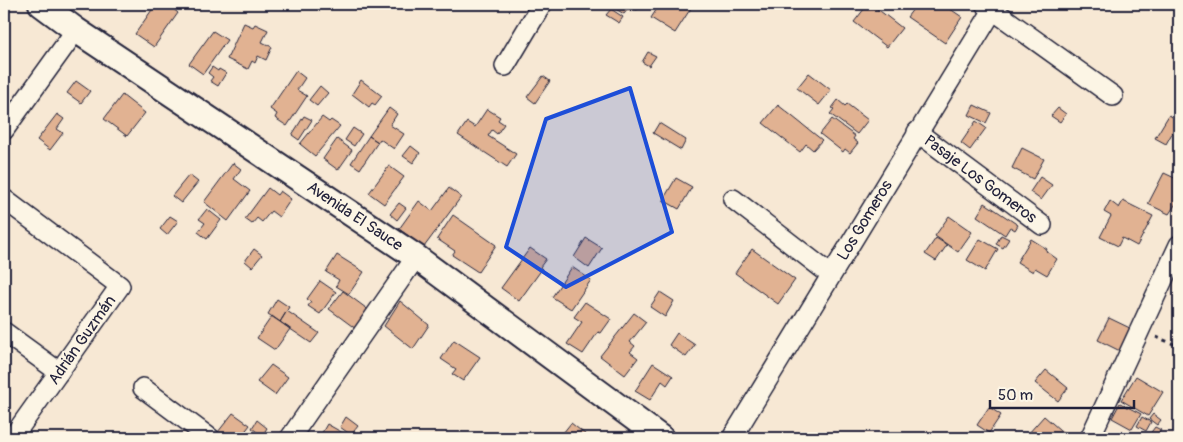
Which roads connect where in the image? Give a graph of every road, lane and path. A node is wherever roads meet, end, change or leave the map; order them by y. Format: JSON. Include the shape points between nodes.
{"nodes":[{"id":1,"x":41,"y":4,"type":"edge"},
{"id":2,"x":542,"y":4,"type":"edge"},
{"id":3,"x":989,"y":7,"type":"edge"},
{"id":4,"x":76,"y":30,"type":"junction"},
{"id":5,"x":505,"y":66,"type":"dead end"},
{"id":6,"x":1112,"y":96,"type":"dead end"},
{"id":7,"x":4,"y":130,"type":"edge"},
{"id":8,"x":917,"y":132,"type":"junction"},
{"id":9,"x":4,"y":199,"type":"edge"},
{"id":10,"x":733,"y":199,"type":"dead end"},
{"id":11,"x":1042,"y":225,"type":"dead end"},
{"id":12,"x":1179,"y":245,"type":"edge"},
{"id":13,"x":416,"y":257,"type":"junction"},
{"id":14,"x":831,"y":275,"type":"junction"},
{"id":15,"x":1140,"y":331,"type":"junction"},
{"id":16,"x":4,"y":332,"type":"edge"},
{"id":17,"x":1179,"y":346,"type":"edge"},
{"id":18,"x":59,"y":372,"type":"junction"},
{"id":19,"x":143,"y":388,"type":"dead end"},
{"id":20,"x":12,"y":438,"type":"edge"},
{"id":21,"x":210,"y":438,"type":"edge"},
{"id":22,"x":290,"y":438,"type":"edge"},
{"id":23,"x":661,"y":438,"type":"edge"},
{"id":24,"x":732,"y":438,"type":"edge"},
{"id":25,"x":1090,"y":438,"type":"edge"}],
"edges":[{"from":1,"to":4,"type":"street","name":"Avenida El Sauce"},
{"from":2,"to":5,"type":"street"},
{"from":3,"to":6,"type":"street"},
{"from":3,"to":8,"type":"street","name":"Los Gomeros"},
{"from":4,"to":7,"type":"street"},
{"from":4,"to":13,"type":"street","name":"Avenida El Sauce"},
{"from":8,"to":11,"type":"street","name":"Pasaje Los Gomeros"},
{"from":8,"to":14,"type":"street","name":"Los Gomeros"},
{"from":9,"to":18,"type":"street","name":"Adrián Guzmán","via":[[120,286]]},
{"from":10,"to":14,"type":"street"},
{"from":12,"to":15,"type":"street"},
{"from":13,"to":22,"type":"street"},
{"from":13,"to":23,"type":"street","name":"Avenida El Sauce"},
{"from":14,"to":24,"type":"street","name":"Los Gomeros"},
{"from":15,"to":17,"type":"path"},
{"from":15,"to":25,"type":"street"},
{"from":16,"to":18,"type":"street"},
{"from":18,"to":20,"type":"street","name":"Adrián Guzmán"},
{"from":19,"to":21,"type":"street"}]}
